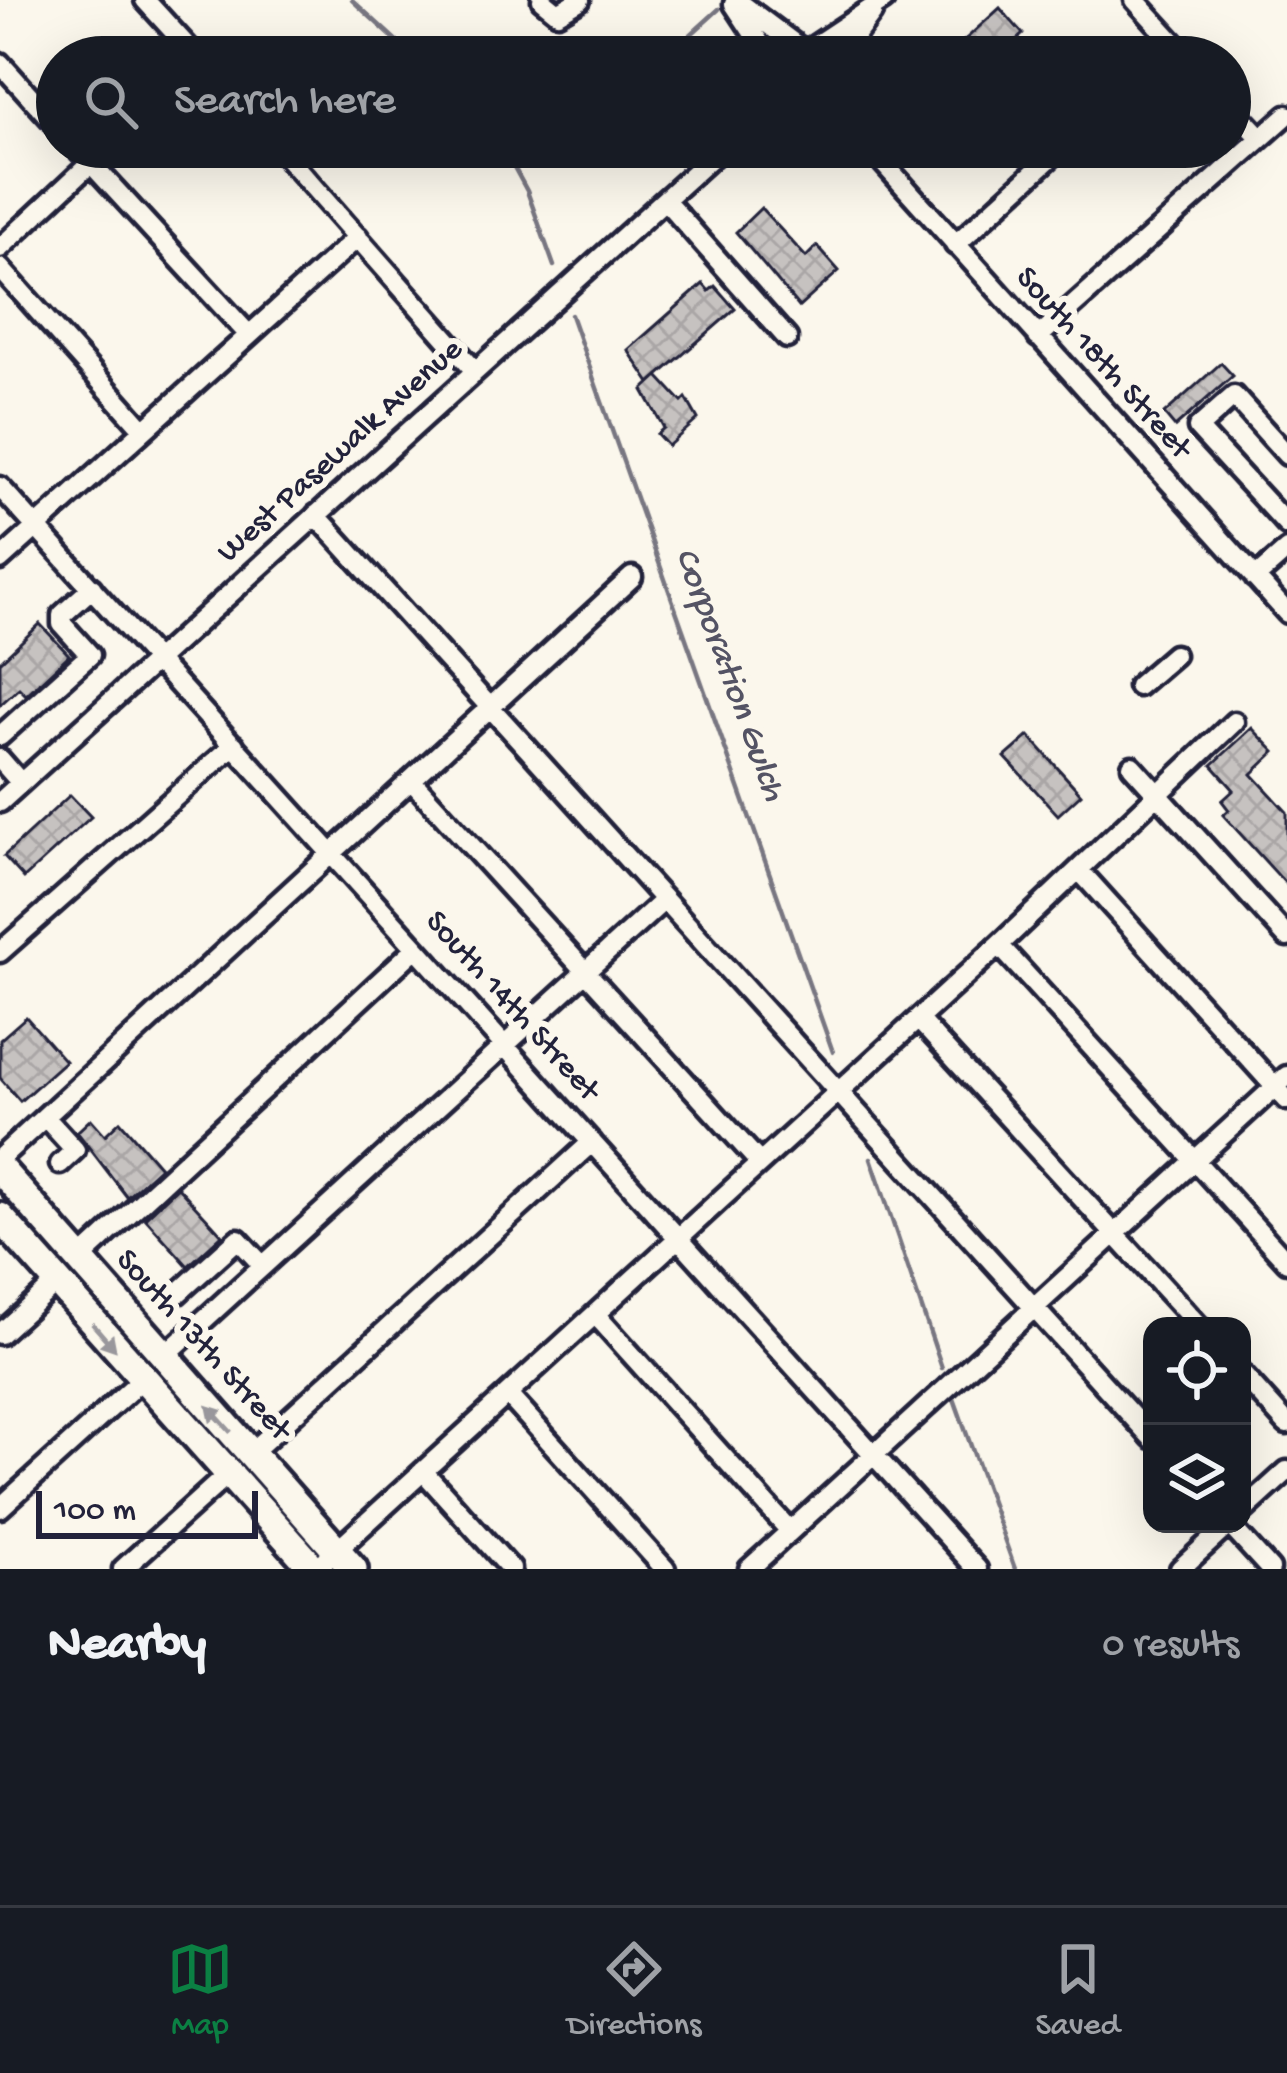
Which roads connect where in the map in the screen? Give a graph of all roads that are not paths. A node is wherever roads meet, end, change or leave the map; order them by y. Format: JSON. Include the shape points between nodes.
{"nodes":[{"id":1,"x":145,"y":0,"type":"edge"},
{"id":2,"x":542,"y":0,"type":"edge"},
{"id":3,"x":580,"y":0,"type":"edge"},
{"id":4,"x":734,"y":0,"type":"edge"},
{"id":5,"x":1135,"y":0,"type":"edge"},
{"id":6,"x":879,"y":4,"type":"edge"},
{"id":7,"x":178,"y":36,"type":"edge"},
{"id":8,"x":756,"y":36,"type":"edge"},
{"id":9,"x":787,"y":36,"type":"edge"},
{"id":10,"x":834,"y":36,"type":"edge"},
{"id":11,"x":855,"y":36,"type":"edge"},
{"id":12,"x":1162,"y":36,"type":"edge"},
{"id":13,"x":0,"y":63,"type":"edge"},
{"id":14,"x":36,"y":103,"type":"edge"},
{"id":15,"x":1287,"y":115,"type":"edge"},
{"id":16,"x":1251,"y":127,"type":"edge"},
{"id":17,"x":1261,"y":138,"type":"junction"},
{"id":18,"x":1251,"y":147,"type":"edge"},
{"id":19,"x":86,"y":168,"type":"edge"},
{"id":20,"x":96,"y":168,"type":"edge"},
{"id":21,"x":297,"y":168,"type":"edge"},
{"id":22,"x":700,"y":168,"type":"edge"},
{"id":23,"x":884,"y":168,"type":"edge"},
{"id":24,"x":1039,"y":168,"type":"edge"},
{"id":25,"x":1228,"y":168,"type":"edge"},
{"id":26,"x":665,"y":200,"type":"junction"},
{"id":27,"x":358,"y":237,"type":"junction"},
{"id":28,"x":955,"y":245,"type":"junction"},
{"id":29,"x":0,"y":248,"type":"edge"},
{"id":30,"x":0,"y":268,"type":"edge"},
{"id":31,"x":249,"y":335,"type":"junction"},
{"id":32,"x":787,"y":338,"type":"dead end"},
{"id":33,"x":1038,"y":338,"type":"junction"},
{"id":34,"x":475,"y":371,"type":"junction"},
{"id":35,"x":144,"y":430,"type":"junction"},
{"id":36,"x":1287,"y":455,"type":"edge"},
{"id":37,"x":0,"y":487,"type":"edge"},
{"id":38,"x":316,"y":515,"type":"junction"},
{"id":39,"x":1287,"y":525,"type":"edge"},
{"id":40,"x":37,"y":527,"type":"junction"},
{"id":41,"x":1287,"y":550,"type":"edge"},
{"id":42,"x":0,"y":560,"type":"edge"},
{"id":43,"x":632,"y":577,"type":"dead end"},
{"id":44,"x":1255,"y":578,"type":"junction"},
{"id":45,"x":92,"y":588,"type":"junction"},
{"id":46,"x":1287,"y":613,"type":"edge"},
{"id":47,"x":1174,"y":655,"type":"dead end"},
{"id":48,"x":156,"y":659,"type":"junction"},
{"id":49,"x":1138,"y":686,"type":"dead end"},
{"id":50,"x":490,"y":708,"type":"junction"},
{"id":51,"x":1234,"y":722,"type":"dead end"},
{"id":52,"x":0,"y":736,"type":"edge"},
{"id":53,"x":234,"y":745,"type":"junction"},
{"id":54,"x":0,"y":759,"type":"edge"},
{"id":55,"x":1132,"y":766,"type":"dead end"},
{"id":56,"x":410,"y":780,"type":"junction"},
{"id":57,"x":21,"y":783,"type":"junction"},
{"id":58,"x":1159,"y":796,"type":"junction"},
{"id":59,"x":0,"y":802,"type":"edge"},
{"id":60,"x":331,"y":853,"type":"junction"},
{"id":61,"x":1079,"y":870,"type":"junction"},
{"id":62,"x":664,"y":900,"type":"junction"},
{"id":63,"x":1287,"y":937,"type":"edge"},
{"id":64,"x":999,"y":945,"type":"junction"},
{"id":65,"x":416,"y":948,"type":"junction"},
{"id":66,"x":0,"y":952,"type":"edge"},
{"id":67,"x":584,"y":972,"type":"junction"},
{"id":68,"x":918,"y":1019,"type":"junction"},
{"id":69,"x":505,"y":1046,"type":"junction"},
{"id":70,"x":1283,"y":1088,"type":"edge"},
{"id":71,"x":839,"y":1091,"type":"junction"},
{"id":72,"x":45,"y":1117,"type":"junction"},
{"id":73,"x":592,"y":1142,"type":"junction"},
{"id":74,"x":0,"y":1158,"type":"edge"},
{"id":75,"x":1194,"y":1160,"type":"junction"},
{"id":76,"x":759,"y":1162,"type":"junction"},
{"id":77,"x":60,"y":1164,"type":"dead end"},
{"id":78,"x":0,"y":1169,"type":"edge"},
{"id":79,"x":0,"y":1217,"type":"edge"},
{"id":80,"x":1114,"y":1233,"type":"junction"},
{"id":81,"x":677,"y":1235,"type":"junction"},
{"id":82,"x":78,"y":1261,"type":"junction"},
{"id":83,"x":1287,"y":1262,"type":"edge"},
{"id":84,"x":263,"y":1266,"type":"junction"},
{"id":85,"x":57,"y":1282,"type":"junction"},
{"id":86,"x":1033,"y":1306,"type":"junction"},
{"id":87,"x":212,"y":1312,"type":"junction"},
{"id":88,"x":595,"y":1313,"type":"junction"},
{"id":89,"x":1190,"y":1317,"type":"edge"},
{"id":90,"x":0,"y":1334,"type":"edge"},
{"id":91,"x":163,"y":1358,"type":"junction"},
{"id":92,"x":141,"y":1380,"type":"junction"},
{"id":93,"x":1251,"y":1384,"type":"edge"},
{"id":94,"x":508,"y":1396,"type":"junction"},
{"id":95,"x":1287,"y":1424,"type":"edge"},
{"id":96,"x":1143,"y":1428,"type":"edge"},
{"id":97,"x":250,"y":1454,"type":"junction"},
{"id":98,"x":874,"y":1454,"type":"junction"},
{"id":99,"x":423,"y":1471,"type":"junction"},
{"id":100,"x":1287,"y":1471,"type":"edge"},
{"id":101,"x":228,"y":1474,"type":"junction"},
{"id":102,"x":1251,"y":1504,"type":"edge"},
{"id":103,"x":0,"y":1508,"type":"edge"},
{"id":104,"x":790,"y":1531,"type":"junction"},
{"id":105,"x":1219,"y":1533,"type":"edge"},
{"id":106,"x":1237,"y":1533,"type":"edge"},
{"id":107,"x":330,"y":1564,"type":"edge"},
{"id":108,"x":123,"y":1569,"type":"edge"},
{"id":109,"x":511,"y":1569,"type":"edge"},
{"id":110,"x":665,"y":1569,"type":"edge"},
{"id":111,"x":749,"y":1569,"type":"edge"},
{"id":112,"x":977,"y":1569,"type":"edge"},
{"id":113,"x":1180,"y":1569,"type":"edge"},
{"id":114,"x":1270,"y":1569,"type":"edge"}],
"edges":[{"from":1,"to":7,"type":"street"},
{"from":2,"to":3,"type":"street","via":[[558,13]]},
{"from":4,"to":8,"type":"street"},
{"from":4,"to":9,"type":"street"},
{"from":5,"to":12,"type":"street"},
{"from":6,"to":10,"type":"street"},
{"from":6,"to":11,"type":"street"},
{"from":13,"to":14,"type":"street"},
{"from":15,"to":17,"type":"street"},
{"from":16,"to":17,"type":"street"},
{"from":17,"to":18,"type":"street"},
{"from":19,"to":29,"type":"street"},
{"from":20,"to":31,"type":"street"},
{"from":21,"to":27,"type":"street"},
{"from":22,"to":26,"type":"street","name":"West Pasewalk Avenue"},
{"from":23,"to":28,"type":"street","name":"South 18th Street"},
{"from":24,"to":28,"type":"street"},
{"from":25,"to":33,"type":"street"},
{"from":26,"to":32,"type":"street"},
{"from":26,"to":34,"type":"street","name":"West Pasewalk Avenue"},
{"from":27,"to":31,"type":"street"},
{"from":27,"to":34,"type":"street"},
{"from":28,"to":33,"type":"street","name":"South 18th Street"},
{"from":30,"to":35,"type":"street"},
{"from":31,"to":35,"type":"street"},
{"from":33,"to":44,"type":"street","name":"South 18th Street"},
{"from":34,"to":38,"type":"street","name":"West Pasewalk Avenue"},
{"from":35,"to":40,"type":"street"},
{"from":36,"to":39,"type":"street","via":[[1234,396],[1198,428]]},
{"from":37,"to":40,"type":"street","name":"South 14th Street"},
{"from":38,"to":48,"type":"street","name":"West Pasewalk Avenue"},
{"from":38,"to":50,"type":"street"},
{"from":40,"to":42,"type":"street"},
{"from":40,"to":45,"type":"street","name":"South 14th Street"},
{"from":41,"to":44,"type":"street"},
{"from":43,"to":50,"type":"street"},
{"from":44,"to":46,"type":"street","name":"South 18th Street"},
{"from":45,"to":48,"type":"street","name":"South 14th Street"},
{"from":45,"to":52,"type":"street","via":[[62,615],[90,655]]},
{"from":47,"to":49,"type":"street"},
{"from":48,"to":53,"type":"street","name":"South 14th Street"},
{"from":48,"to":57,"type":"street","name":"West Pasewalk Avenue"},
{"from":50,"to":56,"type":"street"},
{"from":50,"to":62,"type":"street"},
{"from":51,"to":58,"type":"street"},
{"from":53,"to":60,"type":"street","name":"South 14th Street"},
{"from":53,"to":66,"type":"street"},
{"from":54,"to":57,"type":"street"},
{"from":55,"to":58,"type":"street"},
{"from":56,"to":60,"type":"street"},
{"from":56,"to":67,"type":"street"},
{"from":57,"to":59,"type":"street","name":"West Pasewalk Avenue"},
{"from":58,"to":61,"type":"street"},
{"from":58,"to":63,"type":"street"},
{"from":60,"to":65,"type":"street","name":"South 14th Street"},
{"from":60,"to":72,"type":"street"},
{"from":61,"to":64,"type":"street"},
{"from":61,"to":70,"type":"street"},
{"from":62,"to":67,"type":"street"},
{"from":62,"to":71,"type":"street"},
{"from":64,"to":68,"type":"street"},
{"from":64,"to":75,"type":"street"},
{"from":65,"to":69,"type":"street","name":"South 14th Street"},
{"from":65,"to":82,"type":"street"},
{"from":67,"to":69,"type":"street"},
{"from":67,"to":76,"type":"street"},
{"from":68,"to":71,"type":"street"},
{"from":68,"to":80,"type":"street"},
{"from":69,"to":73,"type":"street","name":"South 14th Street"},
{"from":69,"to":84,"type":"street"},
{"from":70,"to":75,"type":"street"},
{"from":71,"to":76,"type":"street"},
{"from":71,"to":86,"type":"street"},
{"from":72,"to":74,"type":"street"},
{"from":72,"to":77,"type":"street","via":[[75,1150]]},
{"from":73,"to":81,"type":"street","name":"South 14th Street"},
{"from":73,"to":97,"type":"street"},
{"from":75,"to":80,"type":"street"},
{"from":75,"to":83,"type":"street"},
{"from":76,"to":81,"type":"street"},
{"from":78,"to":82,"type":"highway","name":"South 13th Street"},
{"from":79,"to":85,"type":"highway","name":"South 13th Street"},
{"from":80,"to":86,"type":"street"},
{"from":80,"to":89,"type":"street"},
{"from":81,"to":88,"type":"street"},
{"from":81,"to":98,"type":"street","name":"South 14th Street"},
{"from":82,"to":91,"type":"highway","name":"South 13th Street"},
{"from":84,"to":87,"type":"street"},
{"from":84,"to":87,"type":"street","via":[[238,1239],[182,1290]]},
{"from":85,"to":90,"type":"street"},
{"from":85,"to":92,"type":"highway","name":"South 13th Street","one_way":true},
{"from":86,"to":96,"type":"street"},
{"from":86,"to":98,"type":"street"},
{"from":87,"to":91,"type":"street"},
{"from":88,"to":94,"type":"street"},
{"from":88,"to":104,"type":"street"},
{"from":97,"to":91,"type":"highway","name":"South 13th Street","one_way":true},
{"from":92,"to":101,"type":"highway","name":"South 13th Street"},
{"from":92,"to":103,"type":"street"},
{"from":93,"to":95,"type":"street"},
{"from":94,"to":99,"type":"street"},
{"from":94,"to":110,"type":"street"},
{"from":97,"to":107,"type":"highway","name":"South 13th Street"},
{"from":98,"to":104,"type":"street"},
{"from":98,"to":112,"type":"street","name":"South 14th Street"},
{"from":99,"to":107,"type":"street"},
{"from":99,"to":109,"type":"street"},
{"from":100,"to":102,"type":"street"},
{"from":101,"to":107,"type":"highway","name":"South 13th Street"},
{"from":101,"to":108,"type":"street"},
{"from":104,"to":111,"type":"street"},
{"from":105,"to":113,"type":"street"},
{"from":106,"to":114,"type":"street"}]}
